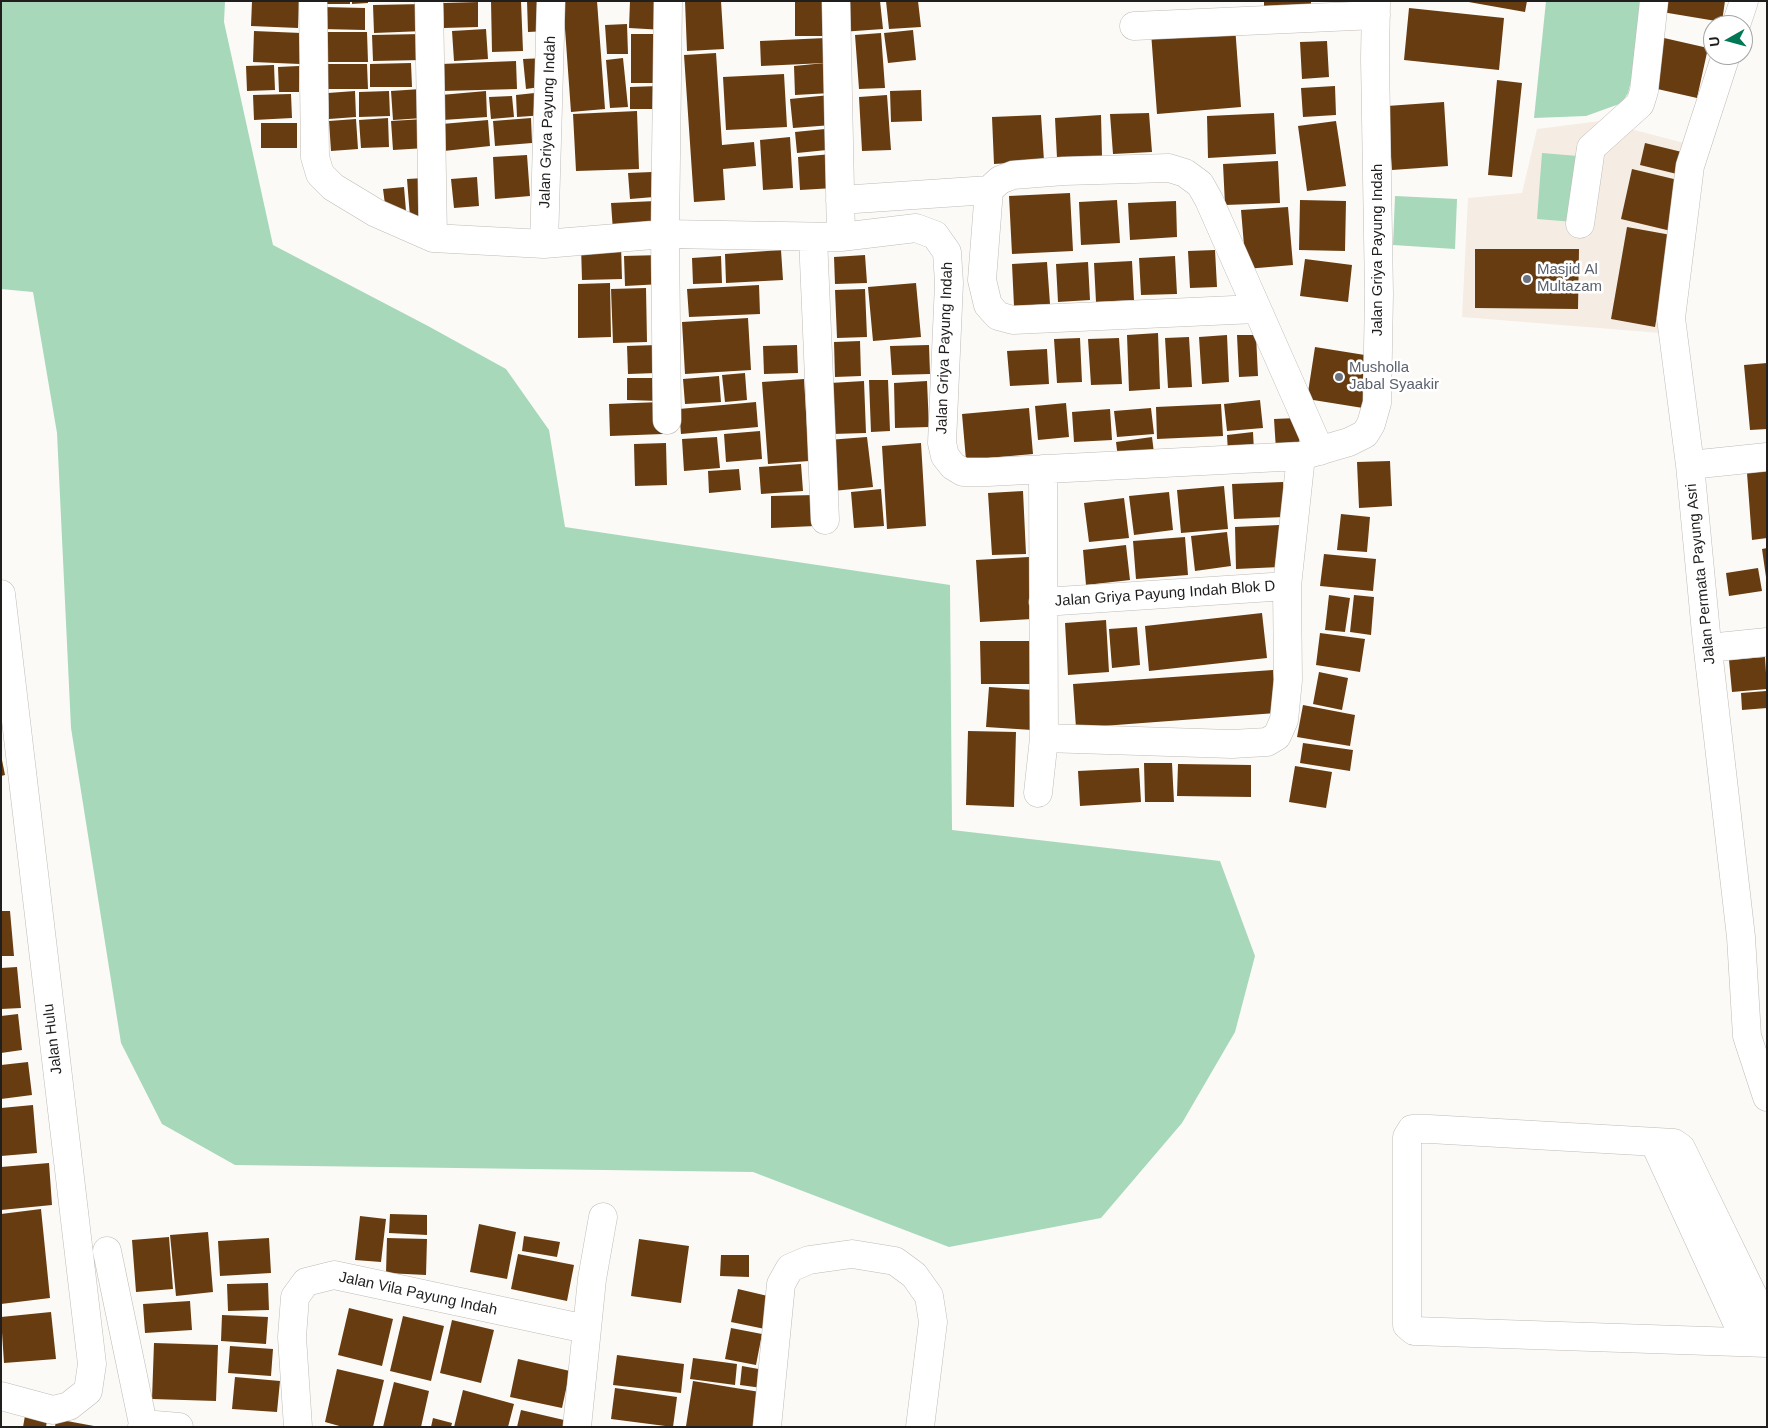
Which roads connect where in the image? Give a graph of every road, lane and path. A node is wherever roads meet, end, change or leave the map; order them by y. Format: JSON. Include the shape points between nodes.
{"nodes":[{"id":1,"x":313,"y":1,"type":"edge"},
{"id":2,"x":428,"y":1,"type":"edge"},
{"id":3,"x":551,"y":1,"type":"edge"},
{"id":4,"x":668,"y":1,"type":"edge"},
{"id":5,"x":836,"y":1,"type":"edge"},
{"id":6,"x":1654,"y":1,"type":"edge"},
{"id":7,"x":1744,"y":1,"type":"edge"},
{"id":8,"x":1376,"y":8,"type":"edge"},
{"id":9,"x":1739,"y":15,"type":"edge"},
{"id":10,"x":1134,"y":26,"type":"dead end"},
{"id":11,"x":1723,"y":65,"type":"edge"},
{"id":12,"x":989,"y":190,"type":"junction"},
{"id":13,"x":840,"y":200,"type":"junction"},
{"id":14,"x":1580,"y":224,"type":"dead end"},
{"id":15,"x":665,"y":234,"type":"junction"},
{"id":16,"x":814,"y":237,"type":"junction"},
{"id":17,"x":841,"y":237,"type":"junction"},
{"id":18,"x":434,"y":238,"type":"junction"},
{"id":19,"x":544,"y":244,"type":"junction"},
{"id":20,"x":1256,"y":309,"type":"junction"},
{"id":21,"x":667,"y":420,"type":"dead end"},
{"id":22,"x":1310,"y":454,"type":"junction"},
{"id":23,"x":1767,"y":457,"type":"edge"},
{"id":24,"x":1690,"y":465,"type":"junction"},
{"id":25,"x":1043,"y":468,"type":"junction"},
{"id":26,"x":825,"y":520,"type":"dead end"},
{"id":27,"x":1287,"y":586,"type":"junction"},
{"id":28,"x":1,"y":594,"type":"edge"},
{"id":29,"x":1043,"y":602,"type":"junction"},
{"id":30,"x":3,"y":633,"type":"edge"},
{"id":31,"x":1767,"y":642,"type":"edge"},
{"id":32,"x":1708,"y":648,"type":"junction"},
{"id":33,"x":1044,"y":738,"type":"junction"},
{"id":34,"x":1038,"y":793,"type":"dead end"},
{"id":35,"x":1767,"y":1097,"type":"edge"},
{"id":36,"x":1654,"y":1142,"type":"junction"},
{"id":37,"x":603,"y":1217,"type":"dead end"},
{"id":38,"x":107,"y":1251,"type":"dead end"},
{"id":39,"x":1767,"y":1324,"type":"edge"},
{"id":40,"x":586,"y":1329,"type":"junction"},
{"id":41,"x":1756,"y":1343,"type":"edge"},
{"id":42,"x":1,"y":1396,"type":"edge"},
{"id":43,"x":142,"y":1425,"type":"edge"},
{"id":44,"x":179,"y":1427,"type":"edge"},
{"id":45,"x":298,"y":1427,"type":"edge"},
{"id":46,"x":577,"y":1427,"type":"edge"},
{"id":47,"x":767,"y":1427,"type":"edge"},
{"id":48,"x":920,"y":1427,"type":"edge"}],
"edges":[{"from":1,"to":18,"type":"street","name":"Jalan Griya Payung Indah","via":[[316,157],[320,174],[333,187],[376,213]]},
{"from":2,"to":18,"type":"street"},
{"from":3,"to":19,"type":"street","name":"Jalan Griya Payung Indah"},
{"from":4,"to":15,"type":"street"},
{"from":5,"to":13,"type":"street"},
{"from":6,"to":14,"type":"street","via":[[1640,104],[1591,148]]},
{"from":7,"to":9,"type":"street"},
{"from":8,"to":10,"type":"street","name":"Jalan Griya Payung Indah"},
{"from":8,"to":22,"type":"street","name":"Jalan Griya Payung Indah","via":[[1380,294],[1376,403],[1365,434]]},
{"from":11,"to":24,"type":"street","name":"Jalan Permata Payung Asri","via":[[1690,166],[1671,318]]},
{"from":12,"to":13,"type":"street"},
{"from":12,"to":20,"type":"street","via":[[1000,180],[1036,172],[1169,168],[1185,173],[1200,184],[1209,200]]},
{"from":12,"to":20,"type":"street","via":[[982,280],[988,305],[998,316],[1013,320]]},
{"from":13,"to":17,"type":"street"},
{"from":15,"to":16,"type":"street","name":"Jalan Griya Payung Indah"},
{"from":15,"to":19,"type":"street","name":"Jalan Griya Payung Indah"},
{"from":15,"to":21,"type":"street"},
{"from":16,"to":17,"type":"street","name":"Jalan Griya Payung Indah"},
{"from":16,"to":26,"type":"street"},
{"from":17,"to":25,"type":"street","name":"Jalan Griya Payung Indah","via":[[916,228],[935,235],[947,252],[949,283],[942,443],[945,456],[963,472]]},
{"from":18,"to":19,"type":"street","name":"Jalan Griya Payung Indah"},
{"from":20,"to":22,"type":"street"},
{"from":22,"to":25,"type":"street","name":"Jalan Griya Payung Indah"},
{"from":22,"to":27,"type":"street"},
{"from":23,"to":24,"type":"street"},
{"from":24,"to":32,"type":"street","name":"Jalan Permata Payung Asri"},
{"from":25,"to":29,"type":"street"},
{"from":27,"to":29,"type":"street","name":"Jalan Griya Payung Indah Blok D"},
{"from":27,"to":33,"type":"street","via":[[1288,680],[1284,720],[1277,736],[1267,742],[1232,744]]},
{"from":28,"to":30,"type":"street","name":"Jalan Hulu"},
{"from":29,"to":33,"type":"street"},
{"from":30,"to":42,"type":"street","name":"Jalan Hulu","via":[[92,1364],[88,1391],[69,1406],[53,1410]]},
{"from":31,"to":32,"type":"street"},
{"from":32,"to":35,"type":"street","name":"Jalan Permata Payung Asri","via":[[1741,937],[1747,1036]]},
{"from":33,"to":34,"type":"street"},
{"from":36,"to":39,"type":"street","via":[[1674,1143],[1681,1148]]},
{"from":36,"to":41,"type":"street"},
{"from":36,"to":41,"type":"street","via":[[1412,1129],[1407,1137],[1407,1325],[1414,1331]]},
{"from":37,"to":40,"type":"street"},
{"from":38,"to":43,"type":"street"},
{"from":40,"to":45,"type":"street","name":"Jalan Vila Payung Indah","via":[[334,1275],[306,1282],[295,1297],[292,1337]]},
{"from":40,"to":46,"type":"street"},
{"from":43,"to":44,"type":"street"},
{"from":47,"to":48,"type":"street","via":[[781,1284],[790,1268],[809,1260],[852,1254],[895,1261],[914,1276],[929,1296],[932,1322]]}]}
